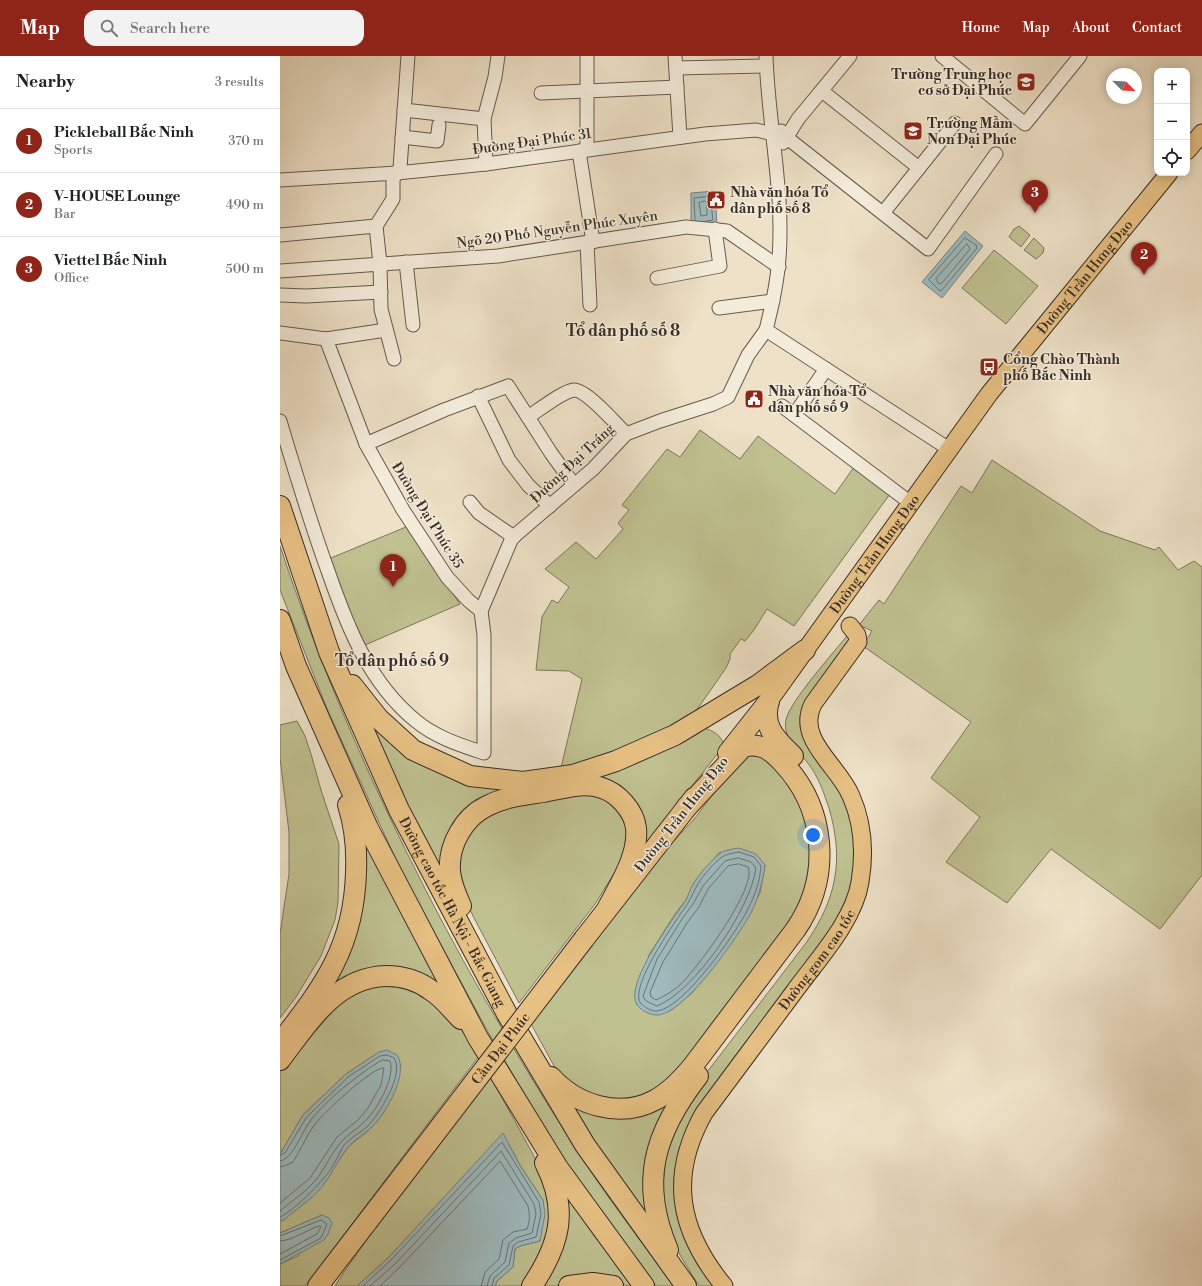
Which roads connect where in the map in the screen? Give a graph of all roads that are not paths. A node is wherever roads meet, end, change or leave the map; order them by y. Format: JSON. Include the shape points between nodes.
{"nodes":[{"id":1,"x":408,"y":56,"type":"edge"},
{"id":2,"x":498,"y":56,"type":"edge"},
{"id":3,"x":587,"y":56,"type":"edge"},
{"id":4,"x":850,"y":56,"type":"edge"},
{"id":5,"x":942,"y":56,"type":"edge"},
{"id":6,"x":1080,"y":56,"type":"edge"},
{"id":7,"x":766,"y":61,"type":"edge"},
{"id":8,"x":676,"y":62,"type":"edge"},
{"id":9,"x":677,"y":87,"type":"junction"},
{"id":10,"x":588,"y":91,"type":"junction"},
{"id":11,"x":822,"y":91,"type":"junction"},
{"id":12,"x":542,"y":93,"type":"dead end"},
{"id":13,"x":404,"y":110,"type":"junction"},
{"id":14,"x":484,"y":119,"type":"junction"},
{"id":15,"x":954,"y":123,"type":"dead end"},
{"id":16,"x":439,"y":125,"type":"dead end"},
{"id":17,"x":1202,"y":132,"type":"edge"},
{"id":18,"x":780,"y":135,"type":"junction"},
{"id":19,"x":680,"y":137,"type":"junction"},
{"id":20,"x":402,"y":138,"type":"junction"},
{"id":21,"x":1190,"y":147,"type":"edge"},
{"id":22,"x":583,"y":151,"type":"junction"},
{"id":23,"x":996,"y":154,"type":"dead end"},
{"id":24,"x":486,"y":164,"type":"junction"},
{"id":25,"x":918,"y":168,"type":"junction"},
{"id":26,"x":397,"y":173,"type":"junction"},
{"id":27,"x":1167,"y":176,"type":"edge"},
{"id":28,"x":280,"y":180,"type":"edge"},
{"id":29,"x":883,"y":213,"type":"junction"},
{"id":30,"x":376,"y":226,"type":"junction"},
{"id":31,"x":715,"y":229,"type":"junction"},
{"id":32,"x":280,"y":235,"type":"edge"},
{"id":33,"x":590,"y":242,"type":"junction"},
{"id":34,"x":406,"y":262,"type":"junction"},
{"id":35,"x":380,"y":264,"type":"junction"},
{"id":36,"x":779,"y":266,"type":"junction"},
{"id":37,"x":280,"y":271,"type":"edge"},
{"id":38,"x":657,"y":278,"type":"dead end"},
{"id":39,"x":381,"y":292,"type":"junction"},
{"id":40,"x":280,"y":295,"type":"edge"},
{"id":41,"x":773,"y":300,"type":"junction"},
{"id":42,"x":590,"y":305,"type":"dead end"},
{"id":43,"x":719,"y":308,"type":"dead end"},
{"id":44,"x":413,"y":325,"type":"dead end"},
{"id":45,"x":386,"y":330,"type":"junction"},
{"id":46,"x":766,"y":330,"type":"junction"},
{"id":47,"x":280,"y":333,"type":"edge"},
{"id":48,"x":326,"y":339,"type":"junction"},
{"id":49,"x":394,"y":359,"type":"dead end"},
{"id":50,"x":826,"y":369,"type":"junction"},
{"id":51,"x":478,"y":396,"type":"junction"},
{"id":52,"x":782,"y":406,"type":"dead end"},
{"id":53,"x":794,"y":415,"type":"junction"},
{"id":54,"x":528,"y":417,"type":"junction"},
{"id":55,"x":280,"y":421,"type":"edge"},
{"id":56,"x":626,"y":434,"type":"junction"},
{"id":57,"x":366,"y":444,"type":"junction"},
{"id":58,"x":949,"y":449,"type":"junction"},
{"id":59,"x":574,"y":485,"type":"junction"},
{"id":60,"x":470,"y":502,"type":"dead end"},
{"id":61,"x":912,"y":504,"type":"junction"},
{"id":62,"x":280,"y":506,"type":"edge"},
{"id":63,"x":550,"y":506,"type":"junction"},
{"id":64,"x":514,"y":537,"type":"junction"},
{"id":65,"x":302,"y":573,"type":"junction"},
{"id":66,"x":481,"y":611,"type":"junction"},
{"id":67,"x":280,"y":620,"type":"edge"},
{"id":68,"x":280,"y":624,"type":"edge"},
{"id":69,"x":850,"y":626,"type":"dead end"},
{"id":70,"x":805,"y":650,"type":"junction"},
{"id":71,"x":769,"y":701,"type":"junction"},
{"id":72,"x":686,"y":808,"type":"junction"},
{"id":73,"x":608,"y":907,"type":"junction"},
{"id":74,"x":584,"y":938,"type":"joint"},
{"id":75,"x":494,"y":989,"type":"junction"},
{"id":76,"x":507,"y":1014,"type":"junction"},
{"id":77,"x":478,"y":1038,"type":"junction"},
{"id":78,"x":280,"y":1043,"type":"edge"},
{"id":79,"x":280,"y":1060,"type":"edge"},
{"id":80,"x":498,"y":1073,"type":"junction"},
{"id":81,"x":319,"y":1285,"type":"edge"},
{"id":82,"x":532,"y":1286,"type":"edge"},
{"id":83,"x":569,"y":1286,"type":"edge"},
{"id":84,"x":613,"y":1286,"type":"edge"},
{"id":85,"x":644,"y":1286,"type":"edge"},
{"id":86,"x":686,"y":1286,"type":"edge"},
{"id":87,"x":694,"y":1286,"type":"edge"},
{"id":88,"x":724,"y":1286,"type":"edge"}],
"edges":[{"from":1,"to":13,"type":"street"},
{"from":2,"to":14,"type":"street"},
{"from":3,"to":10,"type":"street"},
{"from":4,"to":11,"type":"street"},
{"from":5,"to":6,"type":"street","via":[[1025,124]]},
{"from":7,"to":8,"type":"street"},
{"from":7,"to":18,"type":"street","via":[[770,115]]},
{"from":8,"to":9,"type":"street"},
{"from":9,"to":10,"type":"street"},
{"from":9,"to":19,"type":"street"},
{"from":10,"to":12,"type":"street"},
{"from":10,"to":22,"type":"street"},
{"from":11,"to":18,"type":"street"},
{"from":11,"to":25,"type":"street"},
{"from":13,"to":14,"type":"street"},
{"from":13,"to":20,"type":"street"},
{"from":14,"to":24,"type":"street"},
{"from":15,"to":25,"type":"street"},
{"from":16,"to":20,"type":"street","via":[[437,141]]},
{"from":17,"to":21,"type":"main road"},
{"from":18,"to":19,"type":"street","name":"Đường Đại Phúc 31","via":[[756,130]]},
{"from":18,"to":29,"type":"street"},
{"from":18,"to":36,"type":"street","via":[[776,169]]},
{"from":19,"to":22,"type":"street","name":"Đường Đại Phúc 31"},
{"from":20,"to":26,"type":"street","via":[[400,168]]},
{"from":22,"to":24,"type":"street","name":"Đường Đại Phúc 31"},
{"from":22,"to":33,"type":"street"},
{"from":23,"to":29,"type":"street","via":[[928,249]]},
{"from":24,"to":26,"type":"street","name":"Đường Đại Phúc 31"},
{"from":25,"to":29,"type":"street"},
{"from":26,"to":28,"type":"street","name":"Đường Đại Phúc 31"},
{"from":26,"to":30,"type":"street","via":[[393,179],[394,199]]},
{"from":27,"to":58,"type":"main road","name":"Đường Trần Hưng Đạo","via":[[989,394]]},
{"from":30,"to":32,"type":"street"},
{"from":30,"to":35,"type":"street"},
{"from":31,"to":33,"type":"street","name":"Ngõ 20 Phố Nguyễn Phúc Xuyên","via":[[686,227]]},
{"from":31,"to":36,"type":"street","name":"Ngõ 20 Phố Nguyễn Phúc Xuyên","via":[[727,231]]},
{"from":31,"to":38,"type":"street","via":[[720,266]]},
{"from":33,"to":34,"type":"street","name":"Ngõ 20 Phố Nguyễn Phúc Xuyên","via":[[498,256]]},
{"from":33,"to":42,"type":"street"},
{"from":34,"to":35,"type":"street","name":"Ngõ 20 Phố Nguyễn Phúc Xuyên"},
{"from":34,"to":44,"type":"street"},
{"from":35,"to":37,"type":"street","name":"Ngõ 20 Phố Nguyễn Phúc Xuyên"},
{"from":35,"to":39,"type":"street"},
{"from":36,"to":41,"type":"street"},
{"from":39,"to":40,"type":"street"},
{"from":39,"to":45,"type":"street","via":[[381,309]]},
{"from":41,"to":43,"type":"street"},
{"from":41,"to":46,"type":"street"},
{"from":45,"to":48,"type":"street"},
{"from":45,"to":49,"type":"street"},
{"from":46,"to":50,"type":"street"},
{"from":46,"to":56,"type":"street","name":"Đường Đại Tráng","via":[[748,355],[728,397]]},
{"from":47,"to":48,"type":"street"},
{"from":48,"to":57,"type":"street","name":"Đường Đại Phúc 35"},
{"from":50,"to":53,"type":"street"},
{"from":50,"to":58,"type":"street"},
{"from":51,"to":54,"type":"street","via":[[508,386]]},
{"from":51,"to":57,"type":"street"},
{"from":51,"to":63,"type":"street","via":[[509,460],[528,485]]},
{"from":52,"to":53,"type":"street"},
{"from":53,"to":61,"type":"street"},
{"from":54,"to":56,"type":"street","via":[[575,390],[592,400]]},
{"from":54,"to":59,"type":"street"},
{"from":55,"to":66,"type":"street","via":[[312,529],[354,640],[388,693],[417,722],[452,743],[484,752],[484,635]]},
{"from":56,"to":59,"type":"street","name":"Đường Đại Tráng"},
{"from":57,"to":66,"type":"street","name":"Đường Đại Phúc 35","via":[[403,510],[443,570],[468,600]]},
{"from":58,"to":61,"type":"main road","name":"Đường Trần Hưng Đạo"},
{"from":59,"to":63,"type":"street","name":"Đường Đại Tráng"},
{"from":60,"to":64,"type":"street","via":[[479,513]]},
{"from":61,"to":70,"type":"main road","name":"Đường Trần Hưng Đạo"},
{"from":62,"to":65,"type":"highway","name":"Đường cao tốc Hà Nội - Bắc Giang"},
{"from":63,"to":64,"type":"street","name":"Đường Đại Tráng"},
{"from":64,"to":66,"type":"street","name":"Đường Đại Tráng","via":[[507,547]]},
{"from":65,"to":70,"type":"highway","via":[[347,677],[379,719],[413,750],[470,776],[523,782],[573,775],[616,761],[705,719],[758,685]]},
{"from":65,"to":75,"type":"highway","name":"Đường cao tốc Hà Nội - Bắc Giang","via":[[329,652],[399,810]]},
{"from":67,"to":77,"type":"highway","via":[[296,666],[368,828]]},
{"from":68,"to":78,"type":"highway","via":[[292,670],[349,807],[356,853],[353,916],[345,941],[324,982]]},
{"from":69,"to":88,"type":"main road","name":"Đường gom cao tốc","via":[[857,635],[858,642],[813,704],[809,711],[808,724],[811,736],[842,778],[856,808],[863,842],[858,894],[837,934],[704,1114],[689,1145],[685,1163],[683,1199],[688,1227],[703,1260]]},
{"from":70,"to":71,"type":"main road","name":"Đường Trần Hưng Đạo"},
{"from":71,"to":72,"type":"highway","name":"Đường Trần Hưng Đạo"},
{"from":71,"to":87,"type":"highway","via":[[767,716],[772,734],[805,769],[819,796],[830,835],[830,873],[824,900],[808,934],[684,1096],[668,1122],[658,1150],[652,1184],[657,1221],[672,1257]]},
{"from":72,"to":73,"type":"highway","name":"Đường Trần Hưng Đạo"},
{"from":72,"to":76,"type":"highway","via":[[740,750],[750,745],[762,747],[775,754],[806,796],[817,827],[820,859],[815,891],[803,919],[684,1076],[666,1093],[647,1103],[619,1108],[594,1106],[557,1084]]},
{"from":73,"to":74,"type":"highway","name":"Đường Trần Hưng Đạo"},
{"from":73,"to":75,"type":"highway","via":[[627,869],[636,836],[636,827],[630,811],[613,793],[588,785],[576,786],[508,798],[480,810],[467,822],[458,836],[452,850],[450,870],[459,901]]},
{"from":74,"to":81,"type":"highway","name":"Cầu Đại Phúc","bridge":true},
{"from":75,"to":76,"type":"highway","name":"Đường cao tốc Hà Nội - Bắc Giang"},
{"from":76,"to":86,"type":"highway","name":"Đường cao tốc Hà Nội - Bắc Giang","via":[[600,1167]]},
{"from":77,"to":79,"type":"highway","via":[[432,990],[407,979],[380,976],[356,982],[327,1002]]},
{"from":77,"to":80,"type":"highway"},
{"from":80,"to":82,"type":"highway","via":[[520,1122],[548,1168],[556,1195],[558,1222],[555,1241],[548,1262]]},
{"from":80,"to":85,"type":"highway","via":[[566,1181]]},
{"from":83,"to":84,"type":"highway","via":[[593,1283]]}]}
